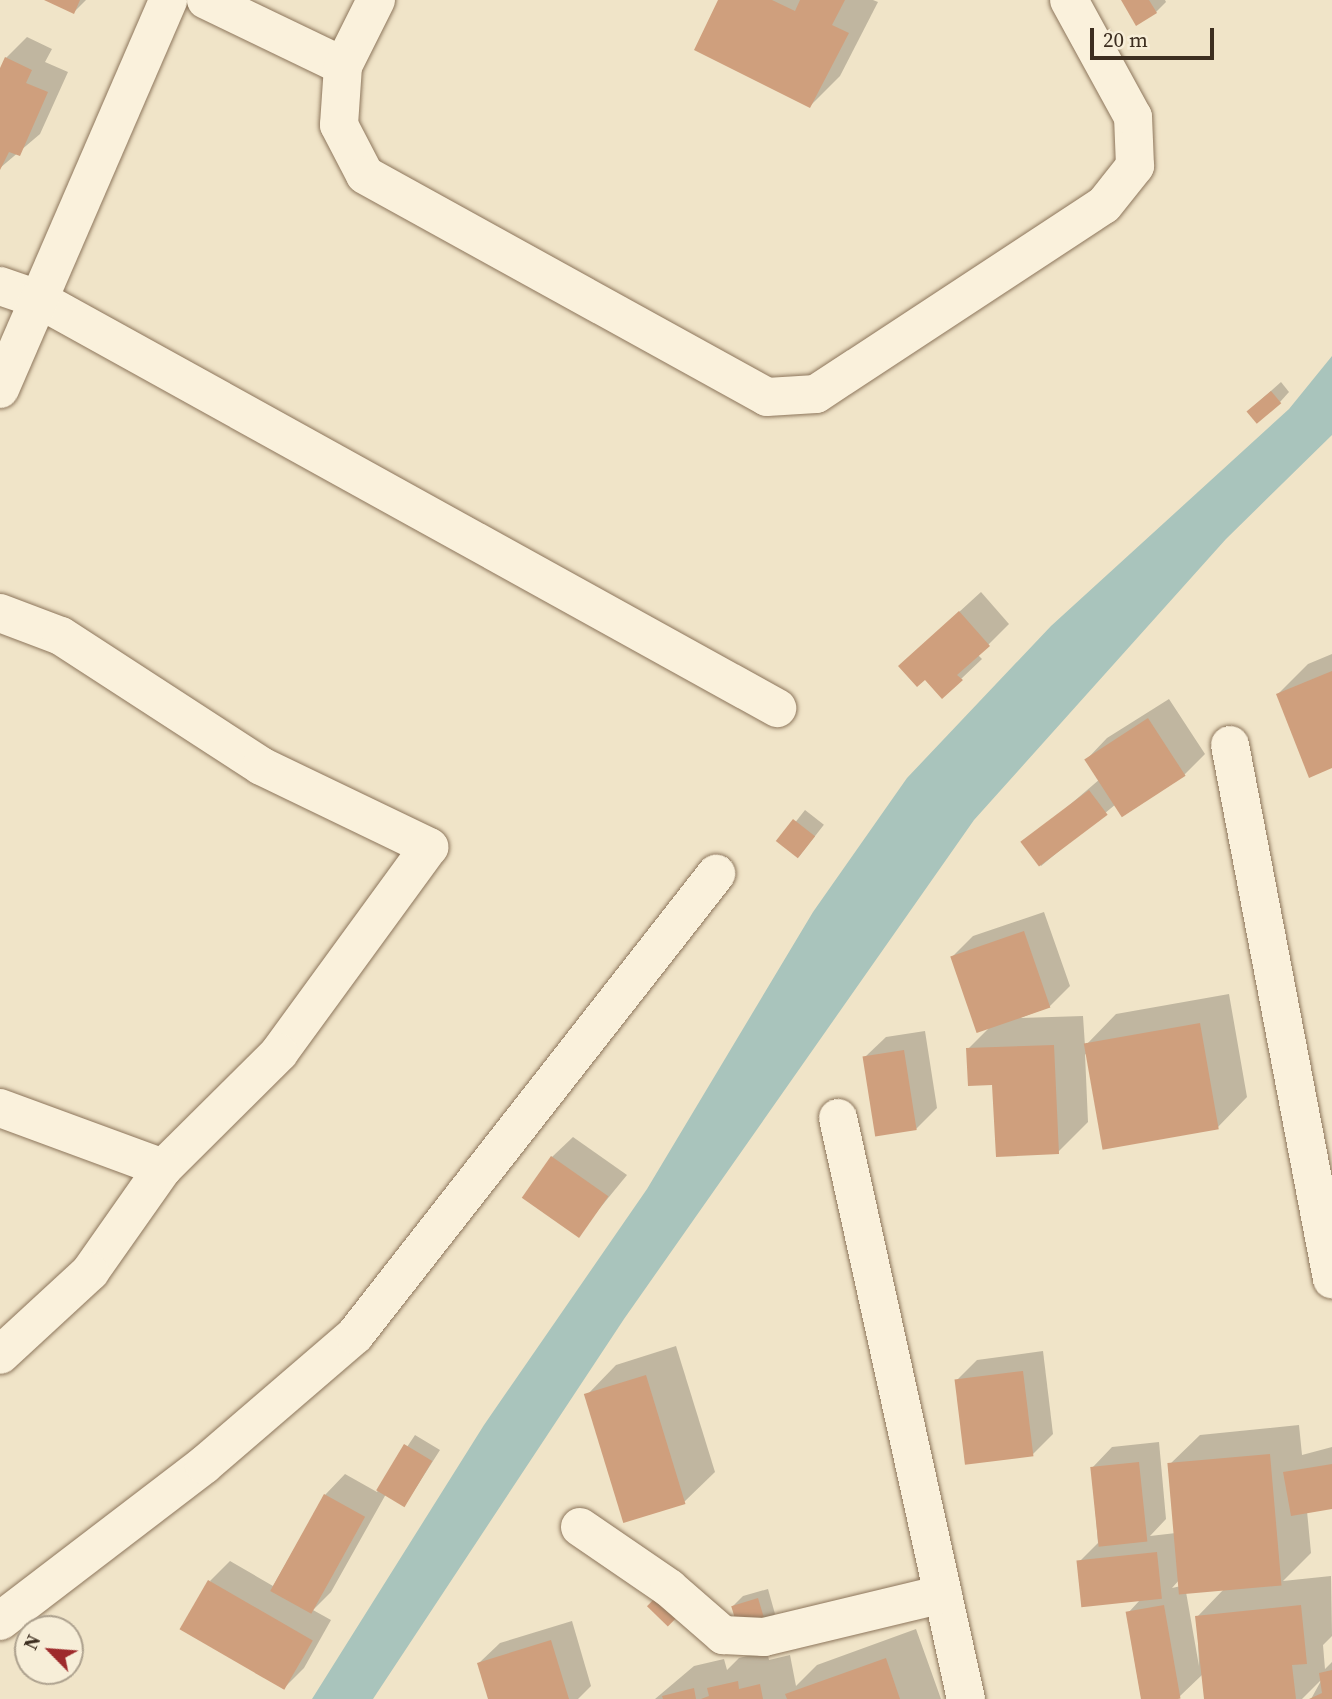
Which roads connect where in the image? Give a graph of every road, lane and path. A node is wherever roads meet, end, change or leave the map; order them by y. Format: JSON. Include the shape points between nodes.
{"nodes":[{"id":1,"x":168,"y":0,"type":"edge"},
{"id":2,"x":206,"y":0,"type":"edge"},
{"id":3,"x":376,"y":0,"type":"edge"},
{"id":4,"x":1069,"y":0,"type":"edge"},
{"id":5,"x":343,"y":66,"type":"junction"},
{"id":6,"x":0,"y":286,"type":"edge"},
{"id":7,"x":38,"y":299,"type":"junction"},
{"id":8,"x":0,"y":389,"type":"edge"},
{"id":9,"x":0,"y":613,"type":"edge"},
{"id":10,"x":777,"y":708,"type":"dead end"},
{"id":11,"x":1230,"y":745,"type":"dead end"},
{"id":12,"x":716,"y":874,"type":"dead end"},
{"id":13,"x":0,"y":1108,"type":"edge"},
{"id":14,"x":838,"y":1118,"type":"dead end"},
{"id":15,"x":163,"y":1168,"type":"junction"},
{"id":16,"x":1332,"y":1279,"type":"edge"},
{"id":17,"x":0,"y":1355,"type":"edge"},
{"id":18,"x":580,"y":1527,"type":"dead end"},
{"id":19,"x":943,"y":1594,"type":"junction"},
{"id":20,"x":0,"y":1621,"type":"edge"},
{"id":21,"x":966,"y":1699,"type":"edge"}],
"edges":[{"from":1,"to":7,"type":"street"},
{"from":2,"to":5,"type":"street"},
{"from":3,"to":5,"type":"street"},
{"from":4,"to":5,"type":"street","via":[[1133,117],[1135,166],[1104,205],[816,394],[767,397],[365,175],[339,125]]},
{"from":6,"to":7,"type":"street"},
{"from":7,"to":8,"type":"street"},
{"from":7,"to":10,"type":"street"},
{"from":9,"to":15,"type":"street","via":[[61,636],[261,766],[429,847],[279,1053]]},
{"from":11,"to":16,"type":"street"},
{"from":12,"to":20,"type":"street","via":[[355,1335],[204,1465]]},
{"from":13,"to":15,"type":"street"},
{"from":14,"to":19,"type":"street"},
{"from":15,"to":17,"type":"street","via":[[90,1272]]},
{"from":18,"to":19,"type":"street","via":[[669,1587],[723,1636],[764,1637]]},
{"from":19,"to":21,"type":"street"}]}
